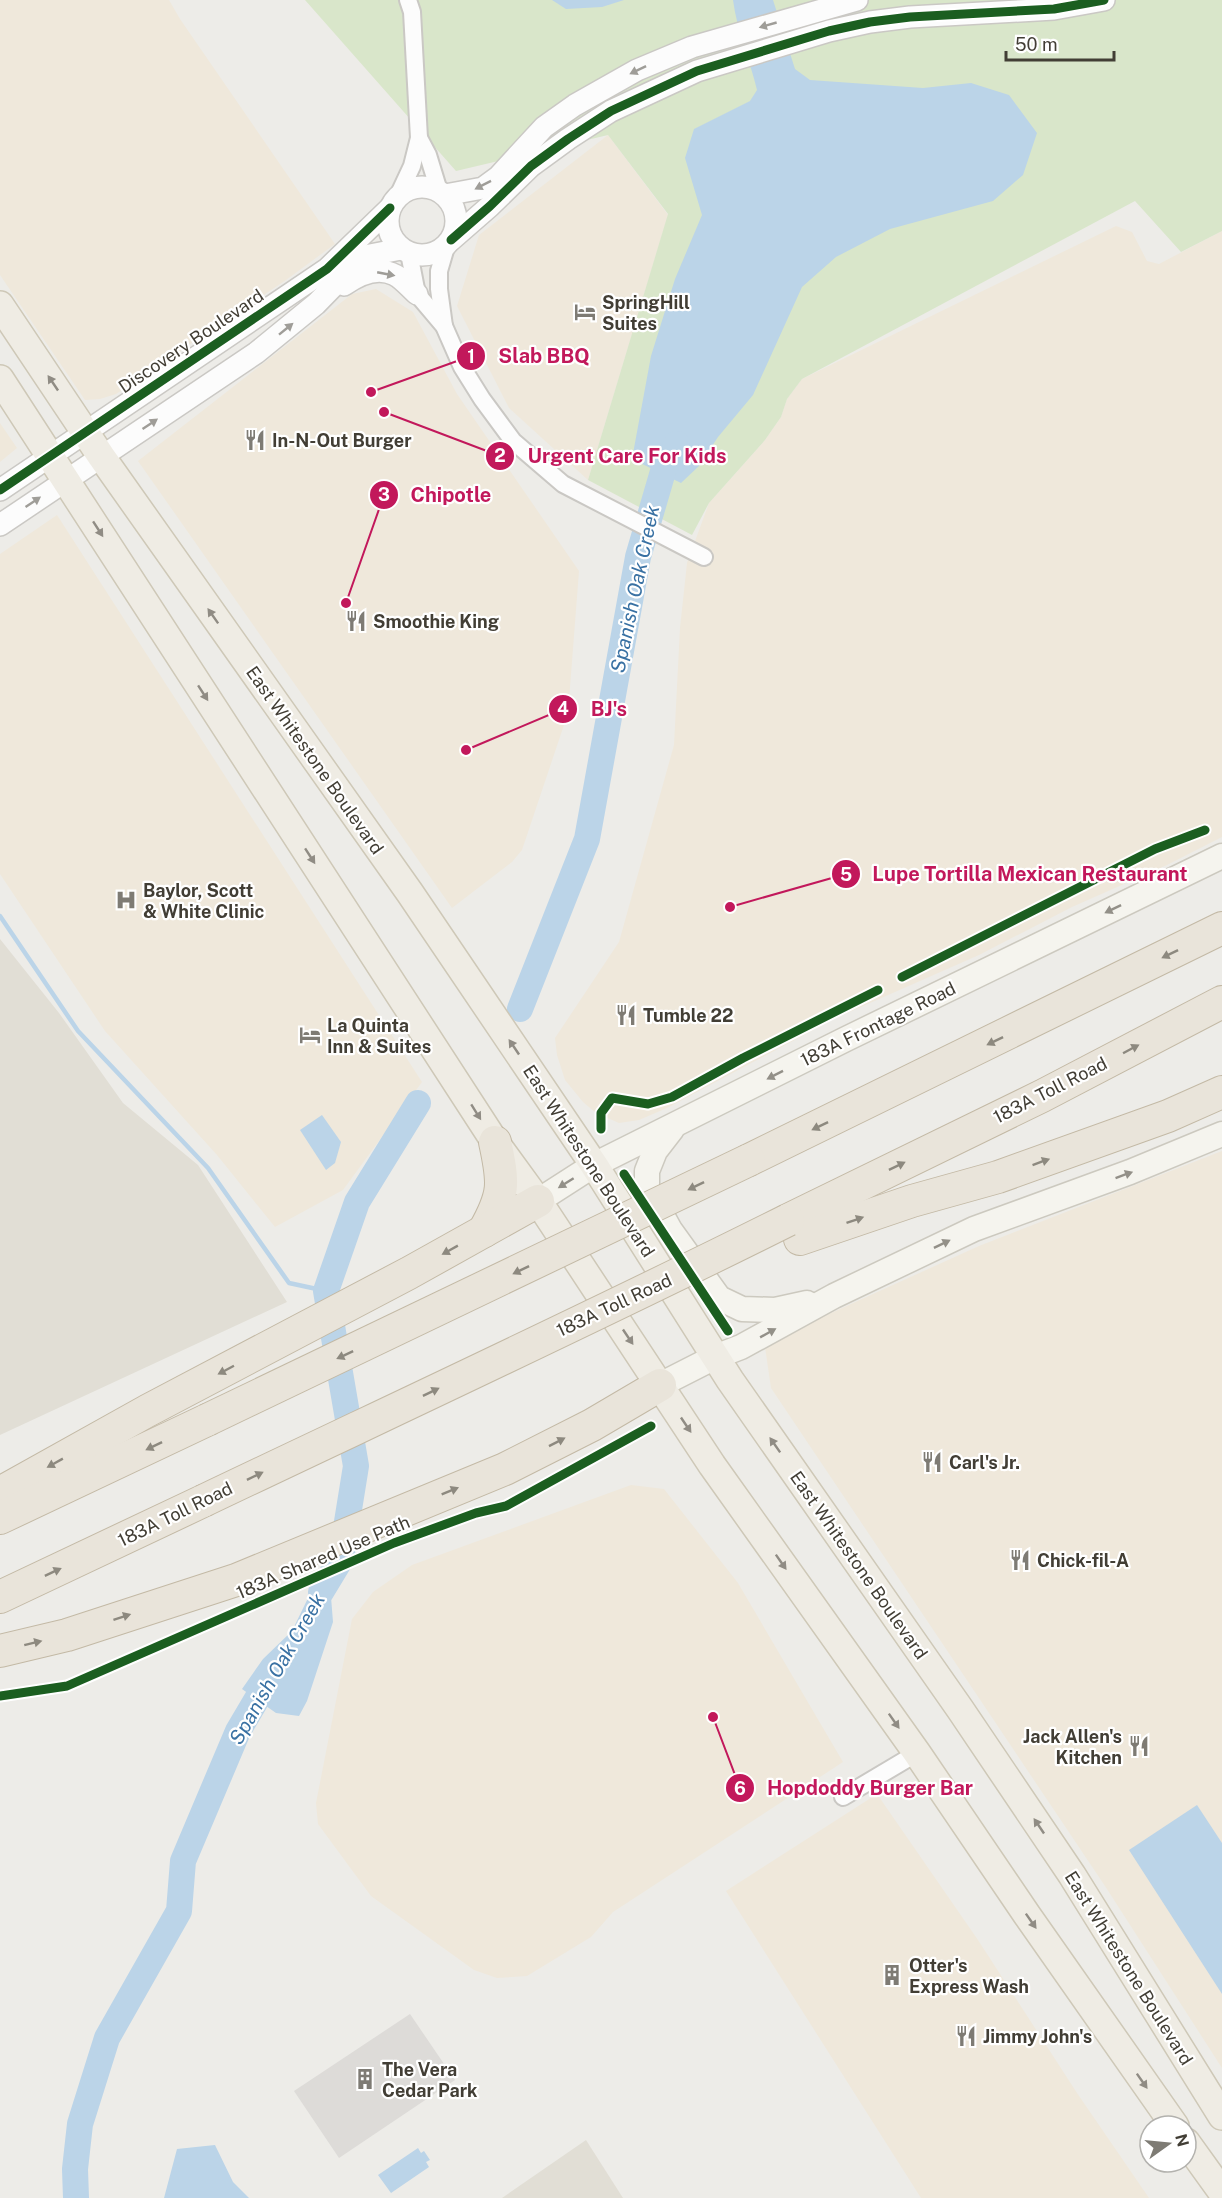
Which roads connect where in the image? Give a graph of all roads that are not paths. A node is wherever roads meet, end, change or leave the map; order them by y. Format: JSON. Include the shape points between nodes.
{"nodes":[{"id":1,"x":408,"y":0,"type":"edge"},
{"id":2,"x":857,"y":0,"type":"edge"},
{"id":3,"x":1104,"y":0,"type":"edge"},
{"id":4,"x":419,"y":138,"type":"junction"},
{"id":5,"x":442,"y":193,"type":"junction"},
{"id":6,"x":394,"y":202,"type":"junction"},
{"id":7,"x":449,"y":244,"type":"junction"},
{"id":8,"x":405,"y":251,"type":"junction"},
{"id":9,"x":417,"y":294,"type":"junction"},
{"id":10,"x":316,"y":304,"type":"junction"},
{"id":11,"x":0,"y":306,"type":"edge"},
{"id":12,"x":444,"y":326,"type":"junction"},
{"id":13,"x":0,"y":380,"type":"edge"},
{"id":14,"x":85,"y":432,"type":"junction"},
{"id":15,"x":51,"y":456,"type":"junction"},
{"id":16,"x":101,"y":456,"type":"junction"},
{"id":17,"x":67,"y":479,"type":"junction"},
{"id":18,"x":0,"y":490,"type":"edge"},
{"id":19,"x":0,"y":525,"type":"edge"},
{"id":20,"x":704,"y":557,"type":"dead end"},
{"id":21,"x":1222,"y":856,"type":"edge"},
{"id":22,"x":1222,"y":928,"type":"edge"},
{"id":23,"x":1222,"y":1002,"type":"edge"},
{"id":24,"x":1222,"y":1092,"type":"edge"},
{"id":25,"x":675,"y":1125,"type":"junction"},
{"id":26,"x":1222,"y":1134,"type":"edge"},
{"id":27,"x":495,"y":1142,"type":"junction"},
{"id":28,"x":594,"y":1165,"type":"junction"},
{"id":29,"x":538,"y":1201,"type":"junction"},
{"id":30,"x":794,"y":1229,"type":"junction"},
{"id":31,"x":484,"y":1231,"type":"junction"},
{"id":32,"x":834,"y":1296,"type":"junction"},
{"id":33,"x":715,"y":1357,"type":"junction"},
{"id":34,"x":660,"y":1385,"type":"junction"},
{"id":35,"x":0,"y":1493,"type":"edge"},
{"id":36,"x":0,"y":1518,"type":"edge"},
{"id":37,"x":0,"y":1597,"type":"edge"},
{"id":38,"x":0,"y":1651,"type":"edge"},
{"id":39,"x":917,"y":1753,"type":"junction"},
{"id":40,"x":843,"y":1797,"type":"dead end"},
{"id":41,"x":1166,"y":2114,"type":"edge"},
{"id":42,"x":1222,"y":2116,"type":"edge"},
{"id":43,"x":1198,"y":2159,"type":"edge"},
{"id":44,"x":1222,"y":2192,"type":"edge"}],
"edges":[{"from":1,"to":4,"type":"street","via":[[412,12]]},
{"from":2,"to":5,"type":"street","one_way":true,"via":[[692,47],[637,70],[575,105],[544,128],[483,188]]},
{"from":3,"to":7,"type":"street","via":[[1054,9],[870,22],[697,71],[611,111],[568,139],[531,166]]},
{"from":4,"to":5,"type":"street"},
{"from":4,"to":6,"type":"street","via":[[412,166]]},
{"from":5,"to":6,"type":"street","via":[[417,187]]},
{"from":5,"to":7,"type":"street","via":[[456,217]]},
{"from":6,"to":8,"type":"street","via":[[388,215],[389,230]]},
{"from":6,"to":14,"type":"street","name":"Discovery Boulevard","via":[[327,269]]},
{"from":7,"to":8,"type":"street","via":[[424,256]]},
{"from":7,"to":12,"type":"street","via":[[439,271]]},
{"from":8,"to":9,"type":"street","via":[[416,279]]},
{"from":8,"to":10,"type":"street","via":[[359,260]]},
{"from":10,"to":9,"type":"street","one_way":true,"via":[[368,272],[394,275]]},
{"from":9,"to":12,"type":"street"},
{"from":16,"to":10,"type":"street","one_way":true,"via":[[256,353]]},
{"from":14,"to":11,"type":"main road","name":"East Whitestone Boulevard","one_way":true},
{"from":12,"to":20,"type":"street","via":[[462,368],[513,441],[563,484]]},
{"from":13,"to":15,"type":"main road"},
{"from":14,"to":15,"type":"street","name":"Discovery Boulevard"},
{"from":14,"to":16,"type":"main road","name":"East Whitestone Boulevard"},
{"from":15,"to":17,"type":"main road"},
{"from":15,"to":18,"type":"street","name":"Discovery Boulevard"},
{"from":16,"to":17,"type":"street"},
{"from":28,"to":16,"type":"main road","name":"East Whitestone Boulevard","one_way":true,"via":[[403,884]]},
{"from":19,"to":17,"type":"street","one_way":true},
{"from":17,"to":27,"type":"main road","one_way":true},
{"from":21,"to":25,"type":"main road","name":"183A Frontage Road","one_way":true},
{"from":22,"to":36,"type":"highway","one_way":true,"bridge":true,"via":[[749,1160]]},
{"from":30,"to":23,"type":"highway","name":"183A Toll Road","one_way":true},
{"from":30,"to":24,"type":"highway","one_way":true,"via":[[998,1177],[1168,1116]]},
{"from":25,"to":28,"type":"main road","name":"183A Frontage Road"},
{"from":25,"to":32,"type":"main road","via":[[655,1151],[647,1171],[647,1188],[670,1230],[719,1299],[742,1309],[775,1310]]},
{"from":32,"to":26,"type":"main road","one_way":true,"via":[[974,1228]]},
{"from":27,"to":29,"type":"main road"},
{"from":27,"to":31,"type":"highway","via":[[502,1192]]},
{"from":28,"to":29,"type":"main road","name":"183A Frontage Road","one_way":true},
{"from":28,"to":33,"type":"main road","name":"East Whitestone Boulevard"},
{"from":29,"to":31,"type":"highway"},
{"from":29,"to":34,"type":"main road","one_way":true},
{"from":37,"to":30,"type":"highway","name":"183A Toll Road","one_way":true,"bridge":true,"via":[[492,1362]]},
{"from":31,"to":35,"type":"highway","one_way":true},
{"from":33,"to":32,"type":"main road","one_way":true},
{"from":33,"to":34,"type":"main road"},
{"from":42,"to":33,"type":"main road","name":"East Whitestone Boulevard","one_way":true,"via":[[1065,1866]]},
{"from":38,"to":34,"type":"highway","one_way":true,"via":[[67,1635],[236,1580],[505,1469]]},
{"from":34,"to":39,"type":"main road","one_way":true},
{"from":39,"to":40,"type":"street"},
{"from":39,"to":41,"type":"main road","one_way":true},
{"from":43,"to":44,"type":"main road"}]}
